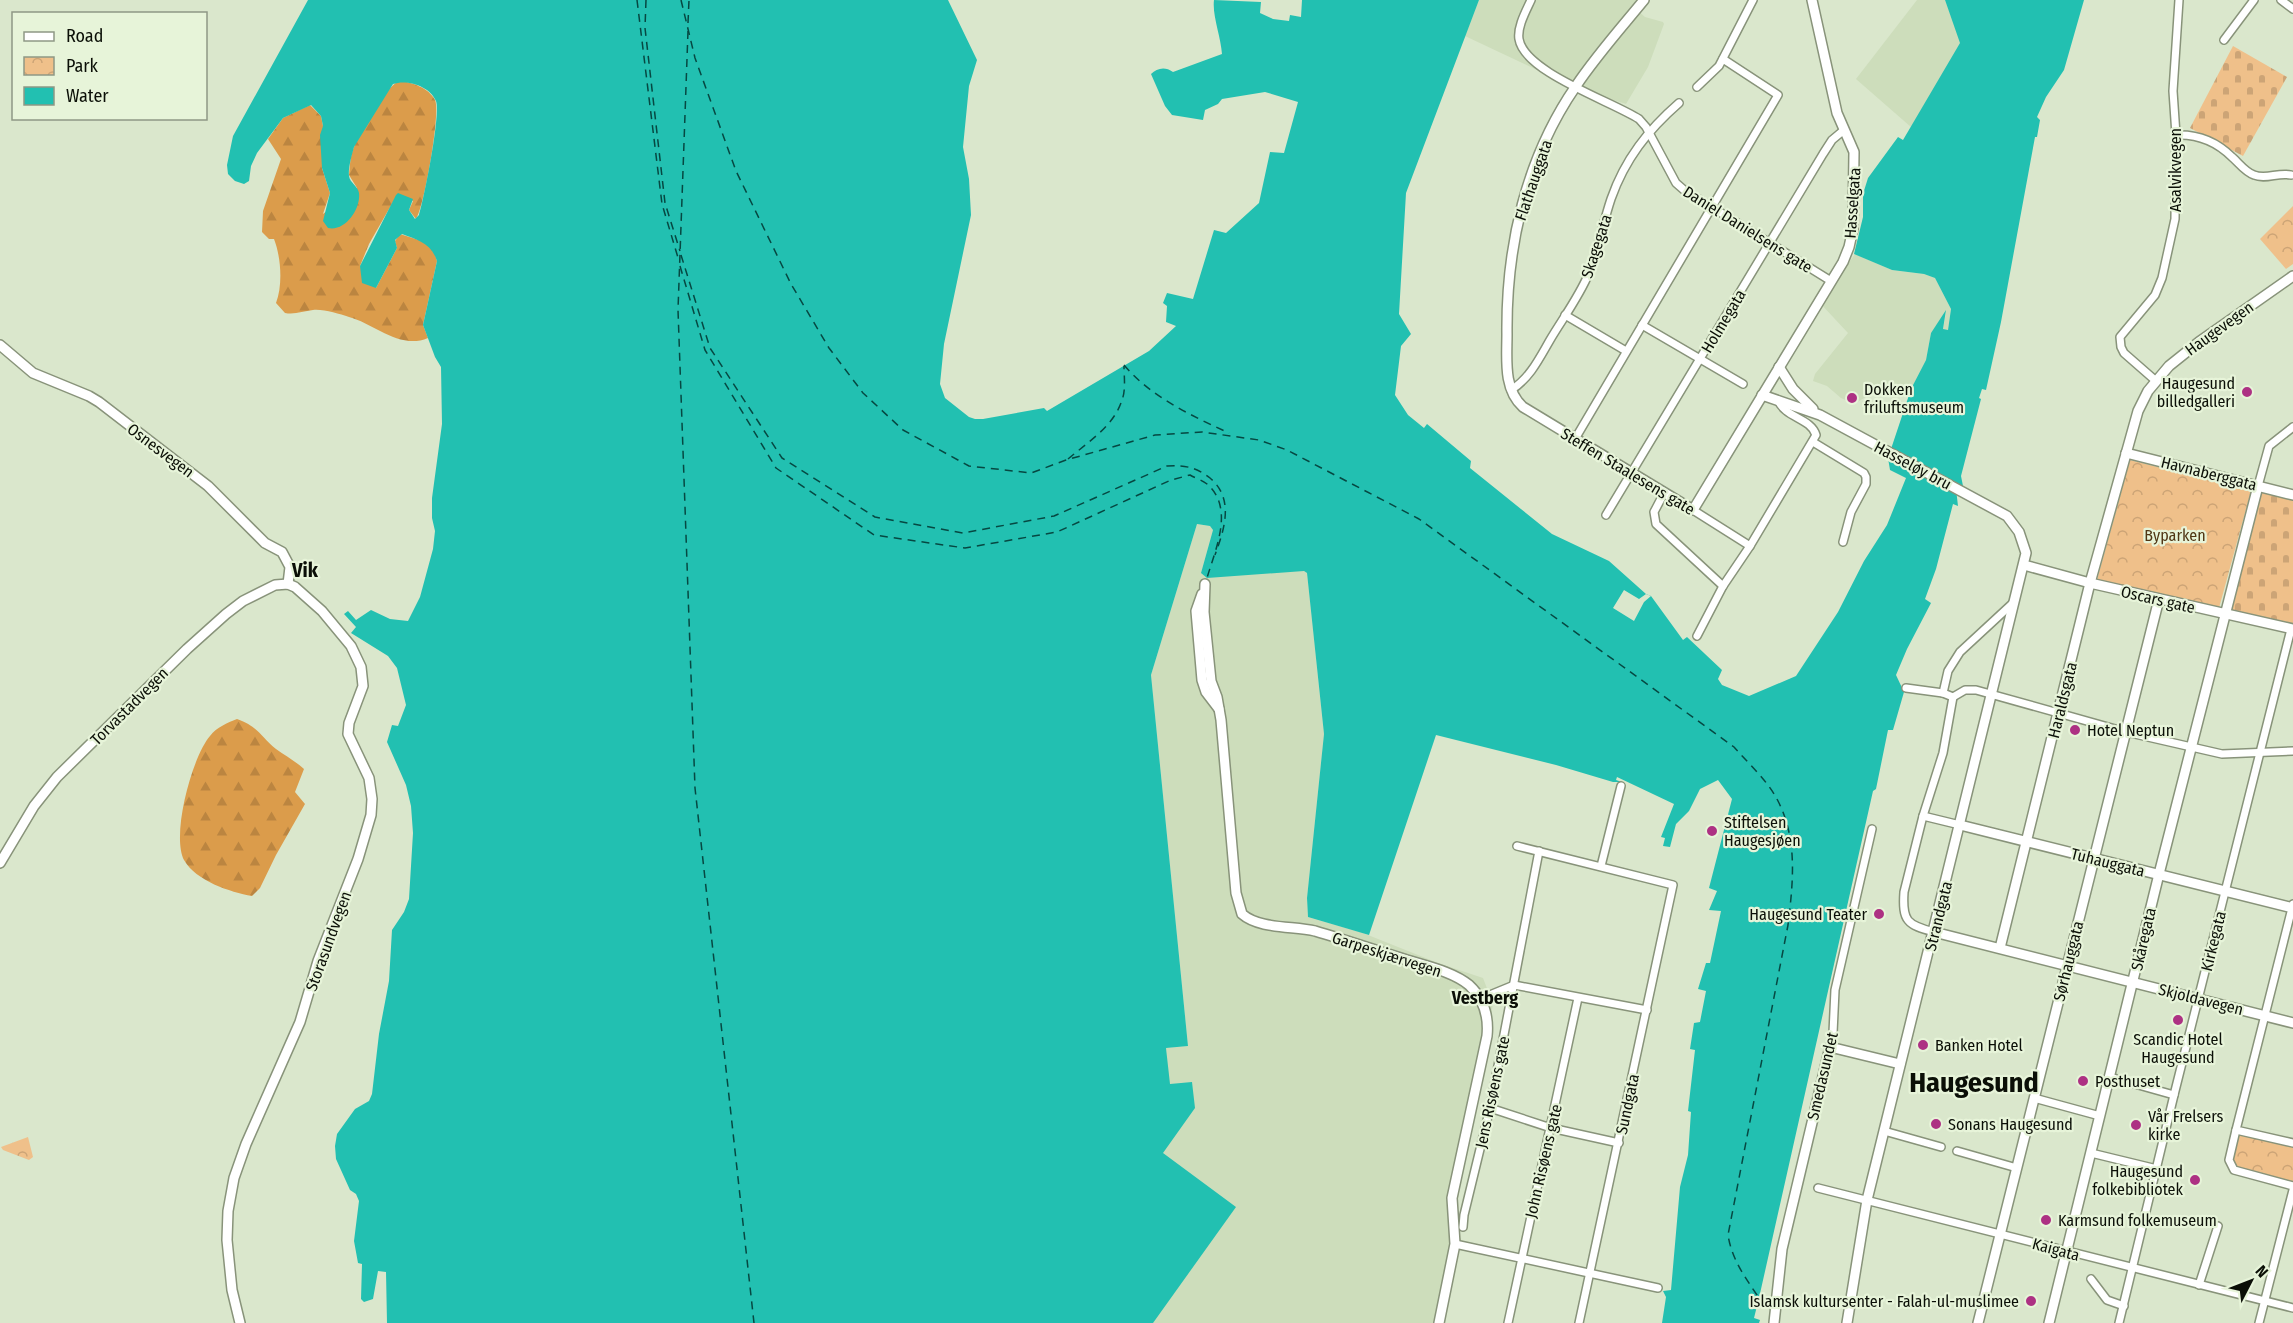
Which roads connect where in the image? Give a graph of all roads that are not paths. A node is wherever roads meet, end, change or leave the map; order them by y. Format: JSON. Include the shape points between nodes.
{"nodes":[{"id":1,"x":1531,"y":0,"type":"edge"},
{"id":2,"x":1644,"y":0,"type":"edge"},
{"id":3,"x":1753,"y":0,"type":"edge"},
{"id":4,"x":1812,"y":0,"type":"edge"},
{"id":5,"x":2179,"y":0,"type":"edge"},
{"id":6,"x":2254,"y":0,"type":"edge"},
{"id":7,"x":2281,"y":0,"type":"edge"},
{"id":8,"x":2293,"y":9,"type":"edge"},
{"id":9,"x":2224,"y":40,"type":"dead end"},
{"id":10,"x":1724,"y":59,"type":"junction"},
{"id":11,"x":1575,"y":87,"type":"junction"},
{"id":12,"x":1697,"y":87,"type":"dead end"},
{"id":13,"x":1679,"y":103,"type":"dead end"},
{"id":14,"x":1844,"y":130,"type":"junction"},
{"id":15,"x":1648,"y":132,"type":"junction"},
{"id":16,"x":2176,"y":135,"type":"junction"},
{"id":17,"x":2292,"y":175,"type":"edge"},
{"id":18,"x":1710,"y":208,"type":"junction"},
{"id":19,"x":1770,"y":244,"type":"junction"},
{"id":20,"x":2293,"y":277,"type":"edge"},
{"id":21,"x":1831,"y":281,"type":"junction"},
{"id":22,"x":1565,"y":315,"type":"junction"},
{"id":23,"x":1642,"y":325,"type":"junction"},
{"id":24,"x":0,"y":345,"type":"edge"},
{"id":25,"x":1626,"y":351,"type":"junction"},
{"id":26,"x":1700,"y":359,"type":"junction"},
{"id":27,"x":1779,"y":367,"type":"junction"},
{"id":28,"x":2156,"y":381,"type":"junction"},
{"id":29,"x":1743,"y":384,"type":"dead end"},
{"id":30,"x":1511,"y":390,"type":"junction"},
{"id":31,"x":1762,"y":396,"type":"junction"},
{"id":32,"x":1778,"y":400,"type":"junction"},
{"id":33,"x":1820,"y":415,"type":"junction"},
{"id":34,"x":2293,"y":427,"type":"edge"},
{"id":35,"x":1575,"y":439,"type":"junction"},
{"id":36,"x":1813,"y":442,"type":"junction"},
{"id":37,"x":2126,"y":453,"type":"junction"},
{"id":38,"x":1632,"y":474,"type":"junction"},
{"id":39,"x":2258,"y":486,"type":"junction"},
{"id":40,"x":1664,"y":493,"type":"junction"},
{"id":41,"x":2293,"y":495,"type":"edge"},
{"id":42,"x":1693,"y":510,"type":"junction"},
{"id":43,"x":1606,"y":515,"type":"dead end"},
{"id":44,"x":2007,"y":516,"type":"joint"},
{"id":45,"x":1843,"y":542,"type":"dead end"},
{"id":46,"x":1750,"y":546,"type":"junction"},
{"id":47,"x":2024,"y":565,"type":"junction"},
{"id":48,"x":1206,"y":581,"type":"dead end"},
{"id":49,"x":2090,"y":583,"type":"junction"},
{"id":50,"x":288,"y":585,"type":"junction"},
{"id":51,"x":1723,"y":586,"type":"junction"},
{"id":52,"x":2159,"y":599,"type":"junction"},
{"id":53,"x":2015,"y":601,"type":"junction"},
{"id":54,"x":2224,"y":614,"type":"junction"},
{"id":55,"x":2292,"y":629,"type":"edge"},
{"id":56,"x":1697,"y":636,"type":"dead end"},
{"id":57,"x":1906,"y":688,"type":"dead end"},
{"id":58,"x":1943,"y":693,"type":"junction"},
{"id":59,"x":1992,"y":695,"type":"junction"},
{"id":60,"x":1953,"y":697,"type":"junction"},
{"id":61,"x":2058,"y":712,"type":"junction"},
{"id":62,"x":2126,"y":732,"type":"junction"},
{"id":63,"x":2191,"y":747,"type":"junction"},
{"id":64,"x":2260,"y":751,"type":"junction"},
{"id":65,"x":2293,"y":751,"type":"edge"},
{"id":66,"x":1622,"y":786,"type":"dead end"},
{"id":67,"x":1923,"y":816,"type":"junction"},
{"id":68,"x":1960,"y":825,"type":"junction"},
{"id":69,"x":1872,"y":829,"type":"dead end"},
{"id":70,"x":2026,"y":841,"type":"junction"},
{"id":71,"x":1517,"y":846,"type":"dead end"},
{"id":72,"x":1539,"y":851,"type":"junction"},
{"id":73,"x":2093,"y":859,"type":"junction"},
{"id":74,"x":0,"y":863,"type":"edge"},
{"id":75,"x":1601,"y":866,"type":"junction"},
{"id":76,"x":2159,"y":874,"type":"junction"},
{"id":77,"x":2226,"y":891,"type":"junction"},
{"id":78,"x":2293,"y":906,"type":"edge"},
{"id":79,"x":1934,"y":932,"type":"junction"},
{"id":80,"x":2000,"y":948,"type":"junction"},
{"id":81,"x":2067,"y":965,"type":"junction"},
{"id":82,"x":2133,"y":982,"type":"junction"},
{"id":83,"x":1514,"y":985,"type":"junction"},
{"id":84,"x":1578,"y":998,"type":"junction"},
{"id":85,"x":2199,"y":998,"type":"junction"},
{"id":86,"x":1480,"y":999,"type":"junction"},
{"id":87,"x":1647,"y":1010,"type":"junction"},
{"id":88,"x":2265,"y":1015,"type":"junction"},
{"id":89,"x":2293,"y":1023,"type":"edge"},
{"id":90,"x":1830,"y":1047,"type":"junction"},
{"id":91,"x":1900,"y":1064,"type":"junction"},
{"id":92,"x":2110,"y":1077,"type":"junction"},
{"id":93,"x":2174,"y":1095,"type":"junction"},
{"id":94,"x":2034,"y":1098,"type":"junction"},
{"id":95,"x":1490,"y":1108,"type":"junction"},
{"id":96,"x":2100,"y":1116,"type":"junction"},
{"id":97,"x":1551,"y":1128,"type":"junction"},
{"id":98,"x":2236,"y":1130,"type":"junction"},
{"id":99,"x":1884,"y":1131,"type":"junction"},
{"id":100,"x":1619,"y":1143,"type":"junction"},
{"id":101,"x":2293,"y":1143,"type":"edge"},
{"id":102,"x":1941,"y":1147,"type":"dead end"},
{"id":103,"x":1957,"y":1151,"type":"dead end"},
{"id":104,"x":2091,"y":1153,"type":"junction"},
{"id":105,"x":2017,"y":1168,"type":"junction"},
{"id":106,"x":2157,"y":1169,"type":"junction"},
{"id":107,"x":1818,"y":1188,"type":"dead end"},
{"id":108,"x":2293,"y":1188,"type":"edge"},
{"id":109,"x":1867,"y":1200,"type":"junction"},
{"id":110,"x":2218,"y":1226,"type":"dead end"},
{"id":111,"x":1463,"y":1227,"type":"dead end"},
{"id":112,"x":2000,"y":1234,"type":"junction"},
{"id":113,"x":1455,"y":1244,"type":"junction"},
{"id":114,"x":2066,"y":1251,"type":"junction"},
{"id":115,"x":1521,"y":1258,"type":"junction"},
{"id":116,"x":2133,"y":1268,"type":"junction"},
{"id":117,"x":1589,"y":1273,"type":"junction"},
{"id":118,"x":2091,"y":1279,"type":"dead end"},
{"id":119,"x":2199,"y":1285,"type":"junction"},
{"id":120,"x":1658,"y":1288,"type":"dead end"},
{"id":121,"x":2264,"y":1302,"type":"junction"},
{"id":122,"x":2124,"y":1306,"type":"junction"},
{"id":123,"x":2293,"y":1308,"type":"edge"},
{"id":124,"x":240,"y":1323,"type":"edge"},
{"id":125,"x":1439,"y":1323,"type":"edge"},
{"id":126,"x":1508,"y":1323,"type":"edge"},
{"id":127,"x":1579,"y":1323,"type":"edge"},
{"id":128,"x":1774,"y":1323,"type":"edge"},
{"id":129,"x":1847,"y":1323,"type":"edge"},
{"id":130,"x":1978,"y":1323,"type":"edge"},
{"id":131,"x":2049,"y":1323,"type":"edge"},
{"id":132,"x":2119,"y":1323,"type":"edge"},
{"id":133,"x":2259,"y":1323,"type":"edge"}],
"edges":[{"from":1,"to":11,"type":"street","name":"Daniel Danielsens gate","via":[[1519,32],[1521,46],[1538,66]]},
{"from":2,"to":11,"type":"street","name":"Flathauggata"},
{"from":3,"to":10,"type":"street"},
{"from":4,"to":14,"type":"street","name":"Hasselgata"},
{"from":5,"to":16,"type":"street","name":"Asalvikvegen","via":[[2173,91]]},
{"from":6,"to":9,"type":"street"},
{"from":7,"to":8,"type":"street"},
{"from":10,"to":12,"type":"street"},
{"from":10,"to":18,"type":"street","via":[[1778,95]]},
{"from":11,"to":15,"type":"street","name":"Daniel Danielsens gate","via":[[1629,112]]},
{"from":11,"to":30,"type":"street","name":"Flathauggata","via":[[1538,159],[1512,245],[1507,326]]},
{"from":13,"to":15,"type":"street","name":"Skagegata"},
{"from":14,"to":19,"type":"street","name":"Holmegata","via":[[1823,154]]},
{"from":14,"to":21,"type":"street","name":"Hasselgata","via":[[1855,159],[1853,228],[1846,254]]},
{"from":15,"to":18,"type":"street","name":"Daniel Danielsens gate","via":[[1676,183]]},
{"from":15,"to":22,"type":"street","name":"Skagegata","via":[[1623,170],[1588,274]]},
{"from":16,"to":17,"type":"street","via":[[2202,137],[2253,175]]},
{"from":16,"to":28,"type":"street","name":"Asalvikvegen","via":[[2177,205],[2162,278],[2155,295],[2120,337],[2124,352]]},
{"from":18,"to":19,"type":"street","name":"Daniel Danielsens gate"},
{"from":18,"to":23,"type":"street"},
{"from":19,"to":21,"type":"street","name":"Daniel Danielsens gate"},
{"from":19,"to":26,"type":"street","name":"Holmegata"},
{"from":20,"to":28,"type":"street","name":"Haugevegen","via":[[2184,353]]},
{"from":21,"to":27,"type":"street","name":"Hasselgata"},
{"from":22,"to":25,"type":"street"},
{"from":22,"to":30,"type":"street","name":"Skagegata","via":[[1530,374]]},
{"from":23,"to":25,"type":"street"},
{"from":23,"to":26,"type":"street"},
{"from":24,"to":50,"type":"street","name":"Osnesvegen","via":[[33,373],[99,402],[208,486],[265,543],[282,552],[290,567]]},
{"from":25,"to":35,"type":"street"},
{"from":26,"to":29,"type":"street"},
{"from":26,"to":38,"type":"street","name":"Holmegata"},
{"from":27,"to":31,"type":"street","name":"Hasselgata"},
{"from":27,"to":33,"type":"street","via":[[1793,389]]},
{"from":28,"to":37,"type":"street","name":"Haugevegen","via":[[2138,411]]},
{"from":30,"to":35,"type":"street","name":"Steffen Staalesens gate","via":[[1523,407]]},
{"from":31,"to":32,"type":"street"},
{"from":31,"to":42,"type":"street","name":"Hasselgata"},
{"from":32,"to":33,"type":"street"},
{"from":32,"to":36,"type":"street","via":[[1784,411],[1815,431]]},
{"from":33,"to":44,"type":"street","name":"Hasseløy bru"},
{"from":34,"to":39,"type":"street","via":[[2269,446]]},
{"from":35,"to":38,"type":"street","name":"Steffen Staalesens gate"},
{"from":36,"to":45,"type":"street","via":[[1866,477]]},
{"from":36,"to":46,"type":"street"},
{"from":37,"to":39,"type":"street","name":"Havnaberggata"},
{"from":37,"to":49,"type":"street","name":"Haraldsgata"},
{"from":38,"to":40,"type":"street","name":"Steffen Staalesens gate"},
{"from":38,"to":43,"type":"street","name":"Holmegata"},
{"from":39,"to":41,"type":"street","name":"Havnaberggata"},
{"from":39,"to":54,"type":"street","name":"Skåregata"},
{"from":40,"to":42,"type":"street","name":"Steffen Staalesens gate"},
{"from":40,"to":51,"type":"street","via":[[1654,512],[1656,524]]},
{"from":42,"to":46,"type":"street","name":"Steffen Staalesens gate"},
{"from":44,"to":47,"type":"street","name":"Strandgata","via":[[2024,543]]},
{"from":46,"to":51,"type":"street"},
{"from":47,"to":49,"type":"street","name":"Oscars gate"},
{"from":47,"to":53,"type":"street","name":"Strandgata"},
{"from":48,"to":86,"type":"street","name":"Garpeskjærvegen","via":[[1204,612],[1211,681],[1220,711],[1236,893],[1242,914],[1257,923],[1315,931],[1445,973],[1467,984]]},
{"from":49,"to":52,"type":"street","name":"Oscars gate"},
{"from":49,"to":61,"type":"street","name":"Haraldsgata"},
{"from":50,"to":74,"type":"street","name":"Torvastadvegen","via":[[264,589],[233,608],[141,692],[49,786]]},
{"from":50,"to":124,"type":"street","name":"Storasundvegen","via":[[303,592],[322,610],[358,660],[363,686],[348,734],[369,778],[372,806],[366,835],[318,961],[300,1022],[234,1179],[227,1240]]},
{"from":51,"to":56,"type":"street"},
{"from":52,"to":54,"type":"street","name":"Oscars gate"},
{"from":52,"to":62,"type":"street","name":"Sørhauggata"},
{"from":53,"to":58,"type":"street","via":[[1960,652],[1948,671]]},
{"from":53,"to":59,"type":"street","name":"Strandgata"},
{"from":54,"to":55,"type":"street","name":"Oscars gate"},
{"from":54,"to":63,"type":"street","name":"Skåregata"},
{"from":55,"to":64,"type":"street","name":"Kirkegata"},
{"from":57,"to":58,"type":"street"},
{"from":58,"to":60,"type":"street"},
{"from":59,"to":60,"type":"street","via":[[1969,689]]},
{"from":59,"to":61,"type":"street"},
{"from":59,"to":68,"type":"street","name":"Strandgata"},
{"from":60,"to":67,"type":"street","via":[[1944,753]]},
{"from":61,"to":62,"type":"street"},
{"from":61,"to":70,"type":"street","name":"Haraldsgata"},
{"from":62,"to":63,"type":"street"},
{"from":62,"to":73,"type":"street","name":"Sørhauggata"},
{"from":63,"to":64,"type":"street","via":[[2222,754]]},
{"from":63,"to":76,"type":"street","name":"Skåregata"},
{"from":64,"to":65,"type":"street"},
{"from":64,"to":77,"type":"street","name":"Kirkegata"},
{"from":66,"to":75,"type":"street"},
{"from":67,"to":68,"type":"street","name":"Tuhauggata"},
{"from":67,"to":79,"type":"street","via":[[1905,882],[1903,905],[1904,915],[1913,926]]},
{"from":68,"to":70,"type":"street","name":"Tuhauggata"},
{"from":68,"to":79,"type":"street","name":"Strandgata"},
{"from":69,"to":90,"type":"street","name":"Smedasundet","via":[[1835,990]]},
{"from":70,"to":73,"type":"street","name":"Tuhauggata"},
{"from":70,"to":80,"type":"street","name":"Haraldsgata"},
{"from":71,"to":72,"type":"street"},
{"from":72,"to":75,"type":"street"},
{"from":72,"to":83,"type":"street","name":"Jens Risøens gate"},
{"from":73,"to":76,"type":"street","name":"Tuhauggata"},
{"from":73,"to":81,"type":"street","name":"Sørhauggata"},
{"from":75,"to":87,"type":"street","name":"Sundgata","via":[[1673,885]]},
{"from":76,"to":77,"type":"street","name":"Tuhauggata"},
{"from":76,"to":82,"type":"street","name":"Skåregata"},
{"from":77,"to":78,"type":"street","name":"Tuhauggata"},
{"from":77,"to":85,"type":"street","name":"Kirkegata"},
{"from":78,"to":88,"type":"street"},
{"from":79,"to":80,"type":"street","name":"Skjoldavegen"},
{"from":79,"to":91,"type":"street","name":"Strandgata"},
{"from":80,"to":81,"type":"street","name":"Skjoldavegen"},
{"from":81,"to":82,"type":"street","name":"Skjoldavegen"},
{"from":81,"to":94,"type":"street","name":"Sørhauggata"},
{"from":82,"to":85,"type":"street","name":"Skjoldavegen"},
{"from":82,"to":92,"type":"street","name":"Skåregata"},
{"from":83,"to":84,"type":"street"},
{"from":83,"to":86,"type":"street"},
{"from":83,"to":95,"type":"street","name":"Jens Risøens gate"},
{"from":84,"to":87,"type":"street"},
{"from":84,"to":97,"type":"street","name":"John Risøens gate"},
{"from":85,"to":88,"type":"street","name":"Skjoldavegen"},
{"from":85,"to":93,"type":"street","name":"Kirkegata"},
{"from":86,"to":113,"type":"street","via":[[1488,1026],[1452,1198]]},
{"from":87,"to":100,"type":"street","name":"Sundgata"},
{"from":88,"to":89,"type":"street","name":"Skjoldavegen"},
{"from":88,"to":98,"type":"street"},
{"from":90,"to":91,"type":"street"},
{"from":90,"to":128,"type":"street","name":"Smedasundet","via":[[1782,1249]]},
{"from":91,"to":99,"type":"street","name":"Strandgata"},
{"from":92,"to":93,"type":"street"},
{"from":92,"to":96,"type":"street","name":"Skåregata"},
{"from":93,"to":106,"type":"street","name":"Kirkegata"},
{"from":94,"to":96,"type":"street"},
{"from":94,"to":105,"type":"street","name":"Sørhauggata"},
{"from":95,"to":97,"type":"street"},
{"from":95,"to":111,"type":"street","name":"Jens Risøens gate"},
{"from":96,"to":104,"type":"street","name":"Skåregata"},
{"from":97,"to":100,"type":"street"},
{"from":97,"to":115,"type":"street","name":"John Risøens gate"},
{"from":98,"to":101,"type":"street"},
{"from":98,"to":108,"type":"street","via":[[2229,1160],[2234,1170]]},
{"from":99,"to":102,"type":"street"},
{"from":99,"to":109,"type":"street","name":"Strandgata"},
{"from":100,"to":117,"type":"street","name":"Sundgata"},
{"from":103,"to":105,"type":"street"},
{"from":104,"to":106,"type":"street"},
{"from":104,"to":114,"type":"street","name":"Skåregata"},
{"from":105,"to":112,"type":"street","name":"Sørhauggata"},
{"from":106,"to":116,"type":"street","name":"Kirkegata"},
{"from":107,"to":109,"type":"street","name":"Kaigata"},
{"from":108,"to":121,"type":"street"},
{"from":109,"to":112,"type":"street","name":"Kaigata"},
{"from":109,"to":129,"type":"street","name":"Strandgata"},
{"from":110,"to":119,"type":"street"},
{"from":112,"to":114,"type":"street","name":"Kaigata"},
{"from":112,"to":130,"type":"street","name":"Sørhauggata"},
{"from":113,"to":115,"type":"street"},
{"from":113,"to":125,"type":"street"},
{"from":114,"to":116,"type":"street","name":"Kaigata"},
{"from":114,"to":131,"type":"street","name":"Skåregata"},
{"from":115,"to":117,"type":"street"},
{"from":115,"to":126,"type":"street","name":"John Risøens gate"},
{"from":116,"to":119,"type":"street","name":"Kaigata"},
{"from":116,"to":122,"type":"street","name":"Kirkegata"},
{"from":117,"to":120,"type":"street"},
{"from":117,"to":127,"type":"street","name":"Sundgata"},
{"from":118,"to":122,"type":"street","via":[[2107,1300]]},
{"from":119,"to":121,"type":"street","name":"Kaigata"},
{"from":121,"to":123,"type":"street","name":"Kaigata"},
{"from":121,"to":133,"type":"street"},
{"from":122,"to":132,"type":"street","name":"Kirkegata"}]}
